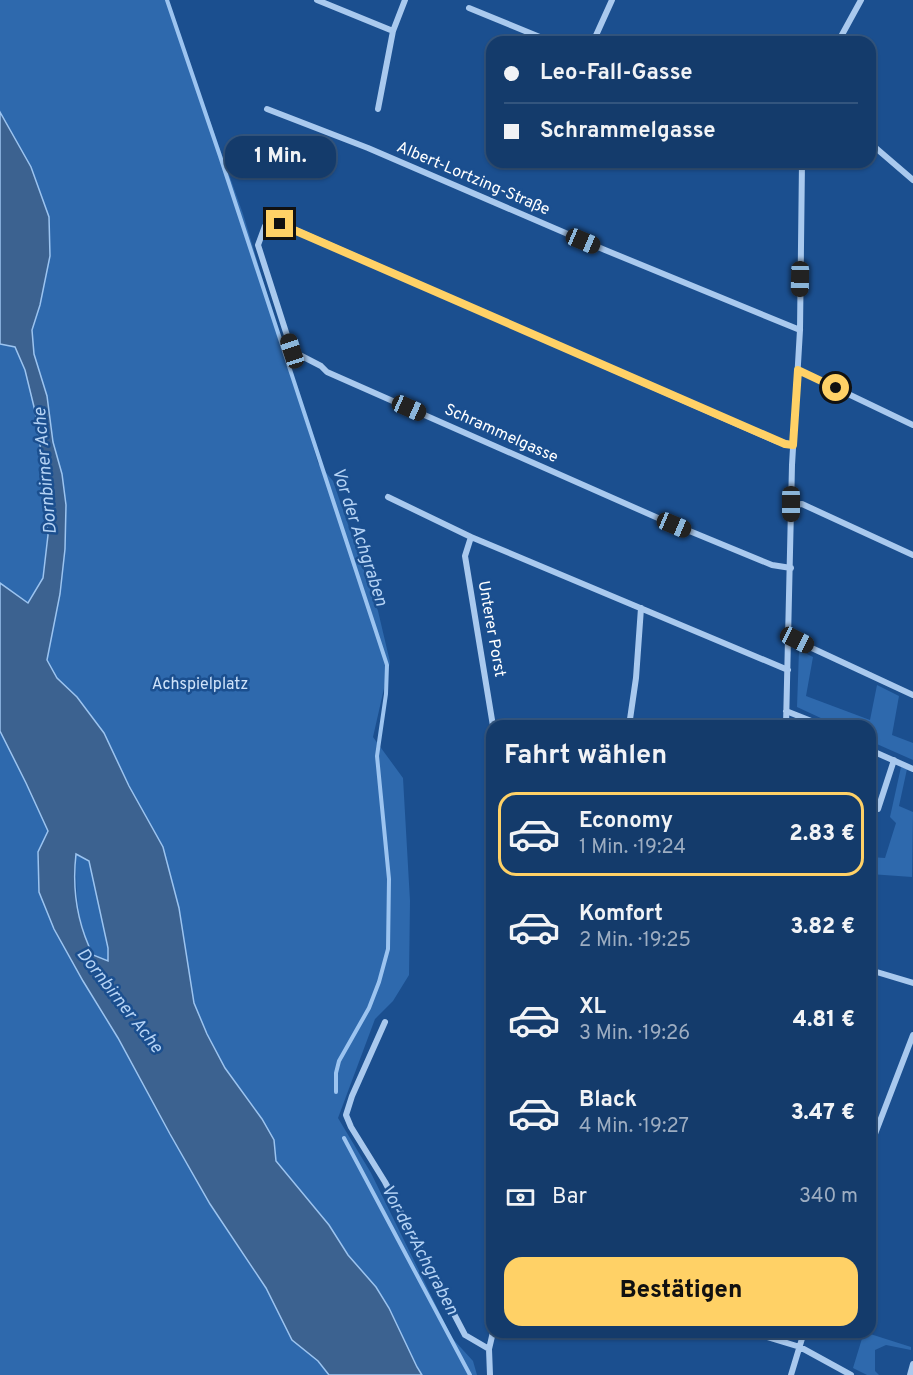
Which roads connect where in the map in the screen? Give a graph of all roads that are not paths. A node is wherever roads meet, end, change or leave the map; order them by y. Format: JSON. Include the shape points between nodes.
{"nodes":[{"id":1,"x":317,"y":0,"type":"edge"},
{"id":2,"x":405,"y":0,"type":"edge"},
{"id":3,"x":612,"y":0,"type":"edge"},
{"id":4,"x":861,"y":0,"type":"edge"},
{"id":5,"x":469,"y":8,"type":"dead end"},
{"id":6,"x":393,"y":31,"type":"junction"},
{"id":7,"x":537,"y":36,"type":"edge"},
{"id":8,"x":596,"y":36,"type":"edge"},
{"id":9,"x":841,"y":36,"type":"edge"},
{"id":10,"x":267,"y":109,"type":"dead end"},
{"id":11,"x":378,"y":109,"type":"dead end"},
{"id":12,"x":876,"y":147,"type":"edge"},
{"id":13,"x":802,"y":168,"type":"edge"},
{"id":14,"x":913,"y":180,"type":"edge"},
{"id":15,"x":800,"y":330,"type":"junction"},
{"id":16,"x":798,"y":370,"type":"junction"},
{"id":17,"x":913,"y":425,"type":"edge"},
{"id":18,"x":793,"y":445,"type":"junction"},
{"id":19,"x":388,"y":497,"type":"dead end"},
{"id":20,"x":791,"y":504,"type":"junction"},
{"id":21,"x":471,"y":537,"type":"junction"},
{"id":22,"x":913,"y":555,"type":"edge"},
{"id":23,"x":791,"y":568,"type":"junction"},
{"id":24,"x":641,"y":608,"type":"junction"},
{"id":25,"x":788,"y":637,"type":"junction"},
{"id":26,"x":788,"y":670,"type":"junction"},
{"id":27,"x":913,"y":695,"type":"edge"},
{"id":28,"x":786,"y":711,"type":"junction"},
{"id":29,"x":493,"y":720,"type":"edge"},
{"id":30,"x":630,"y":720,"type":"edge"},
{"id":31,"x":786,"y":720,"type":"edge"},
{"id":32,"x":809,"y":720,"type":"edge"},
{"id":33,"x":876,"y":752,"type":"edge"},
{"id":34,"x":894,"y":760,"type":"junction"},
{"id":35,"x":913,"y":769,"type":"edge"},
{"id":36,"x":876,"y":809,"type":"edge"},
{"id":37,"x":876,"y":972,"type":"edge"},
{"id":38,"x":913,"y":983,"type":"edge"},
{"id":39,"x":385,"y":1022,"type":"dead end"},
{"id":40,"x":913,"y":1035,"type":"edge"},
{"id":41,"x":876,"y":1131,"type":"edge"},
{"id":42,"x":492,"y":1338,"type":"edge"},
{"id":43,"x":771,"y":1338,"type":"edge"},
{"id":44,"x":802,"y":1338,"type":"edge"},
{"id":45,"x":800,"y":1347,"type":"junction"},
{"id":46,"x":489,"y":1348,"type":"junction"},
{"id":47,"x":913,"y":1364,"type":"edge"},
{"id":48,"x":490,"y":1375,"type":"edge"},
{"id":49,"x":791,"y":1375,"type":"edge"},
{"id":50,"x":851,"y":1375,"type":"edge"},
{"id":51,"x":910,"y":1375,"type":"edge"}],
"edges":[{"from":1,"to":6,"type":"street"},
{"from":2,"to":6,"type":"street"},
{"from":3,"to":8,"type":"street"},
{"from":4,"to":9,"type":"street"},
{"from":5,"to":7,"type":"street"},
{"from":6,"to":11,"type":"street"},
{"from":10,"to":15,"type":"street","name":"Albert-Lortzing-Straße"},
{"from":12,"to":14,"type":"street"},
{"from":13,"to":15,"type":"street"},
{"from":15,"to":16,"type":"street"},
{"from":16,"to":17,"type":"street"},
{"from":16,"to":18,"type":"street"},
{"from":18,"to":20,"type":"street"},
{"from":18,"to":23,"type":"street","name":"Schrammelgasse","via":[[776,441],[277,222],[265,226],[258,245],[292,351],[327,372],[658,518],[772,565]]},
{"from":19,"to":21,"type":"street"},
{"from":20,"to":22,"type":"street","via":[[802,504]]},
{"from":20,"to":23,"type":"street"},
{"from":21,"to":24,"type":"street"},
{"from":21,"to":29,"type":"street","name":"Unterer Porst","via":[[465,556]]},
{"from":23,"to":25,"type":"street"},
{"from":24,"to":26,"type":"street"},
{"from":24,"to":30,"type":"street"},
{"from":25,"to":26,"type":"street"},
{"from":25,"to":27,"type":"street"},
{"from":26,"to":28,"type":"street"},
{"from":28,"to":31,"type":"street"},
{"from":28,"to":32,"type":"street"},
{"from":33,"to":34,"type":"street"},
{"from":34,"to":35,"type":"street"},
{"from":34,"to":36,"type":"street"},
{"from":37,"to":38,"type":"street"},
{"from":39,"to":46,"type":"street","via":[[346,1114],[465,1335]]},
{"from":40,"to":41,"type":"street"},
{"from":42,"to":46,"type":"street"},
{"from":43,"to":45,"type":"street"},
{"from":44,"to":45,"type":"street"},
{"from":45,"to":49,"type":"street"},
{"from":45,"to":50,"type":"street"},
{"from":46,"to":48,"type":"street"},
{"from":47,"to":51,"type":"street"}]}
